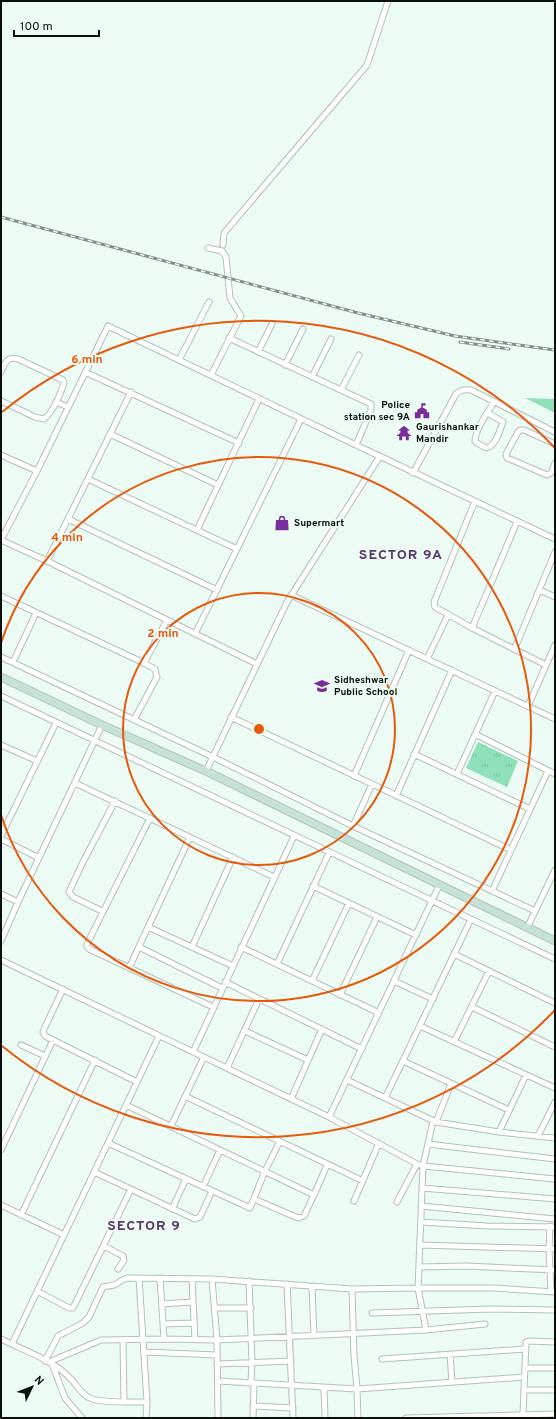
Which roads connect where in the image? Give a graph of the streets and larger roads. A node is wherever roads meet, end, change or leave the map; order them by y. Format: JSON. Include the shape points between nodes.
{"nodes":[{"id":1,"x":388,"y":1,"type":"edge"},
{"id":2,"x":223,"y":242,"type":"dead end"},
{"id":3,"x":208,"y":248,"type":"dead end"},
{"id":4,"x":209,"y":302,"type":"dead end"},
{"id":5,"x":272,"y":324,"type":"dead end"},
{"id":6,"x":303,"y":330,"type":"dead end"},
{"id":7,"x":229,"y":338,"type":"junction"},
{"id":8,"x":331,"y":339,"type":"dead end"},
{"id":9,"x":258,"y":352,"type":"junction"},
{"id":10,"x":359,"y":355,"type":"dead end"},
{"id":11,"x":179,"y":360,"type":"junction"},
{"id":12,"x":285,"y":364,"type":"junction"},
{"id":13,"x":1,"y":372,"type":"edge"},
{"id":14,"x":85,"y":372,"type":"junction"},
{"id":15,"x":211,"y":375,"type":"junction"},
{"id":16,"x":312,"y":377,"type":"junction"},
{"id":17,"x":342,"y":390,"type":"junction"},
{"id":18,"x":131,"y":392,"type":"junction"},
{"id":19,"x":259,"y":399,"type":"junction"},
{"id":20,"x":1,"y":402,"type":"edge"},
{"id":21,"x":56,"y":402,"type":"junction"},
{"id":22,"x":494,"y":402,"type":"junction"},
{"id":23,"x":68,"y":407,"type":"junction"},
{"id":24,"x":488,"y":413,"type":"junction"},
{"id":25,"x":301,"y":419,"type":"junction"},
{"id":26,"x":555,"y":432,"type":"edge"},
{"id":27,"x":110,"y":434,"type":"junction"},
{"id":28,"x":239,"y":443,"type":"junction"},
{"id":29,"x":555,"y":444,"type":"edge"},
{"id":30,"x":356,"y":445,"type":"junction"},
{"id":31,"x":1,"y":455,"type":"edge"},
{"id":32,"x":380,"y":456,"type":"junction"},
{"id":33,"x":555,"y":463,"type":"edge"},
{"id":34,"x":36,"y":471,"type":"junction"},
{"id":35,"x":413,"y":473,"type":"junction"},
{"id":36,"x":88,"y":479,"type":"junction"},
{"id":37,"x":218,"y":485,"type":"junction"},
{"id":38,"x":475,"y":502,"type":"junction"},
{"id":39,"x":68,"y":519,"type":"junction"},
{"id":40,"x":517,"y":522,"type":"junction"},
{"id":41,"x":197,"y":530,"type":"junction"},
{"id":42,"x":555,"y":539,"type":"edge"},
{"id":43,"x":1,"y":540,"type":"edge"},
{"id":44,"x":237,"y":549,"type":"junction"},
{"id":45,"x":555,"y":552,"type":"edge"},
{"id":46,"x":47,"y":561,"type":"junction"},
{"id":47,"x":217,"y":590,"type":"junction"},
{"id":48,"x":540,"y":590,"type":"junction"},
{"id":49,"x":291,"y":595,"type":"junction"},
{"id":50,"x":1,"y":596,"type":"edge"},
{"id":51,"x":555,"y":596,"type":"edge"},
{"id":52,"x":36,"y":613,"type":"junction"},
{"id":53,"x":448,"y":616,"type":"junction"},
{"id":54,"x":166,"y":620,"type":"junction"},
{"id":55,"x":472,"y":628,"type":"junction"},
{"id":56,"x":195,"y":634,"type":"junction"},
{"id":57,"x":555,"y":645,"type":"edge"},
{"id":58,"x":514,"y":648,"type":"junction"},
{"id":59,"x":409,"y":650,"type":"junction"},
{"id":60,"x":1,"y":657,"type":"edge"},
{"id":61,"x":427,"y":659,"type":"junction"},
{"id":62,"x":13,"y":662,"type":"junction"},
{"id":63,"x":144,"y":663,"type":"junction"},
{"id":64,"x":257,"y":664,"type":"junction"},
{"id":65,"x":546,"y":665,"type":"junction"},
{"id":66,"x":452,"y":670,"type":"junction"},
{"id":67,"x":1,"y":677,"type":"edge"},
{"id":68,"x":495,"y":691,"type":"junction"},
{"id":69,"x":1,"y":696,"type":"edge"},
{"id":70,"x":528,"y":706,"type":"junction"},
{"id":71,"x":231,"y":717,"type":"junction"},
{"id":72,"x":555,"y":719,"type":"edge"},
{"id":73,"x":134,"y":720,"type":"junction"},
{"id":74,"x":56,"y":723,"type":"junction"},
{"id":75,"x":102,"y":725,"type":"junction"},
{"id":76,"x":475,"y":734,"type":"junction"},
{"id":77,"x":95,"y":741,"type":"junction"},
{"id":78,"x":1,"y":745,"type":"edge"},
{"id":79,"x":414,"y":754,"type":"junction"},
{"id":80,"x":213,"y":757,"type":"junction"},
{"id":81,"x":37,"y":760,"type":"junction"},
{"id":82,"x":206,"y":771,"type":"junction"},
{"id":83,"x":548,"y":771,"type":"junction"},
{"id":84,"x":457,"y":774,"type":"junction"},
{"id":85,"x":555,"y":774,"type":"edge"},
{"id":86,"x":354,"y":776,"type":"junction"},
{"id":87,"x":75,"y":783,"type":"junction"},
{"id":88,"x":372,"y":784,"type":"junction"},
{"id":89,"x":396,"y":796,"type":"junction"},
{"id":90,"x":115,"y":801,"type":"junction"},
{"id":91,"x":530,"y":809,"type":"junction"},
{"id":92,"x":150,"y":818,"type":"junction"},
{"id":93,"x":353,"y":826,"type":"junction"},
{"id":94,"x":1,"y":836,"type":"edge"},
{"id":95,"x":294,"y":836,"type":"junction"},
{"id":96,"x":190,"y":837,"type":"junction"},
{"id":97,"x":1,"y":839,"type":"edge"},
{"id":98,"x":511,"y":850,"type":"junction"},
{"id":99,"x":329,"y":852,"type":"junction"},
{"id":100,"x":232,"y":857,"type":"junction"},
{"id":101,"x":39,"y":858,"type":"junction"},
{"id":102,"x":555,"y":870,"type":"edge"},
{"id":103,"x":274,"y":877,"type":"junction"},
{"id":104,"x":313,"y":886,"type":"junction"},
{"id":105,"x":439,"y":886,"type":"junction"},
{"id":106,"x":492,"y":891,"type":"junction"},
{"id":107,"x":1,"y":894,"type":"edge"},
{"id":108,"x":18,"y":902,"type":"junction"},
{"id":109,"x":432,"y":902,"type":"junction"},
{"id":110,"x":349,"y":903,"type":"junction"},
{"id":111,"x":102,"y":911,"type":"junction"},
{"id":112,"x":535,"y":911,"type":"junction"},
{"id":113,"x":377,"y":917,"type":"junction"},
{"id":114,"x":471,"y":919,"type":"junction"},
{"id":115,"x":148,"y":927,"type":"junction"},
{"id":116,"x":527,"y":928,"type":"junction"},
{"id":117,"x":416,"y":935,"type":"junction"},
{"id":118,"x":1,"y":941,"type":"edge"},
{"id":119,"x":555,"y":941,"type":"edge"},
{"id":120,"x":192,"y":947,"type":"junction"},
{"id":121,"x":241,"y":947,"type":"junction"},
{"id":122,"x":139,"y":948,"type":"junction"},
{"id":123,"x":454,"y":954,"type":"junction"},
{"id":124,"x":555,"y":959,"type":"edge"},
{"id":125,"x":1,"y":960,"type":"edge"},
{"id":126,"x":277,"y":964,"type":"junction"},
{"id":127,"x":233,"y":966,"type":"junction"},
{"id":128,"x":129,"y":968,"type":"junction"},
{"id":129,"x":489,"y":971,"type":"junction"},
{"id":130,"x":312,"y":981,"type":"junction"},
{"id":131,"x":394,"y":981,"type":"junction"},
{"id":132,"x":224,"y":985,"type":"junction"},
{"id":133,"x":63,"y":989,"type":"junction"},
{"id":134,"x":340,"y":995,"type":"junction"},
{"id":135,"x":259,"y":999,"type":"junction"},
{"id":136,"x":433,"y":999,"type":"junction"},
{"id":137,"x":555,"y":1003,"type":"edge"},
{"id":138,"x":213,"y":1007,"type":"junction"},
{"id":139,"x":472,"y":1007,"type":"junction"},
{"id":140,"x":379,"y":1013,"type":"junction"},
{"id":141,"x":420,"y":1026,"type":"junction"},
{"id":142,"x":322,"y":1030,"type":"junction"},
{"id":143,"x":245,"y":1031,"type":"junction"},
{"id":144,"x":159,"y":1036,"type":"junction"},
{"id":145,"x":53,"y":1040,"type":"junction"},
{"id":146,"x":454,"y":1042,"type":"junction"},
{"id":147,"x":21,"y":1045,"type":"dead end"},
{"id":148,"x":555,"y":1047,"type":"edge"},
{"id":149,"x":362,"y":1048,"type":"junction"},
{"id":150,"x":193,"y":1052,"type":"junction"},
{"id":151,"x":45,"y":1056,"type":"junction"},
{"id":152,"x":204,"y":1057,"type":"junction"},
{"id":153,"x":95,"y":1060,"type":"junction"},
{"id":154,"x":308,"y":1060,"type":"junction"},
{"id":155,"x":403,"y":1060,"type":"junction"},
{"id":156,"x":227,"y":1068,"type":"junction"},
{"id":157,"x":526,"y":1075,"type":"junction"},
{"id":158,"x":347,"y":1080,"type":"junction"},
{"id":159,"x":137,"y":1082,"type":"junction"},
{"id":160,"x":451,"y":1084,"type":"junction"},
{"id":161,"x":555,"y":1088,"type":"edge"},
{"id":162,"x":185,"y":1096,"type":"junction"},
{"id":163,"x":385,"y":1098,"type":"junction"},
{"id":164,"x":291,"y":1099,"type":"junction"},
{"id":165,"x":555,"y":1102,"type":"edge"},
{"id":166,"x":126,"y":1105,"type":"junction"},
{"id":167,"x":509,"y":1110,"type":"junction"},
{"id":168,"x":329,"y":1117,"type":"junction"},
{"id":169,"x":435,"y":1122,"type":"junction"},
{"id":170,"x":171,"y":1126,"type":"junction"},
{"id":171,"x":499,"y":1132,"type":"junction"},
{"id":172,"x":538,"y":1136,"type":"junction"},
{"id":173,"x":555,"y":1138,"type":"edge"},
{"id":174,"x":280,"y":1141,"type":"junction"},
{"id":175,"x":108,"y":1143,"type":"junction"},
{"id":176,"x":378,"y":1143,"type":"junction"},
{"id":177,"x":428,"y":1144,"type":"junction"},
{"id":178,"x":1,"y":1150,"type":"edge"},
{"id":179,"x":220,"y":1150,"type":"junction"},
{"id":180,"x":555,"y":1159,"type":"edge"},
{"id":181,"x":417,"y":1164,"type":"junction"},
{"id":182,"x":327,"y":1165,"type":"junction"},
{"id":183,"x":423,"y":1166,"type":"junction"},
{"id":184,"x":265,"y":1171,"type":"junction"},
{"id":185,"x":94,"y":1172,"type":"junction"},
{"id":186,"x":186,"y":1179,"type":"junction"},
{"id":187,"x":555,"y":1179,"type":"edge"},
{"id":188,"x":362,"y":1181,"type":"junction"},
{"id":189,"x":203,"y":1187,"type":"junction"},
{"id":190,"x":422,"y":1188,"type":"junction"},
{"id":191,"x":131,"y":1189,"type":"junction"},
{"id":192,"x":212,"y":1191,"type":"junction"},
{"id":193,"x":314,"y":1194,"type":"junction"},
{"id":194,"x":555,"y":1198,"type":"edge"},
{"id":195,"x":254,"y":1199,"type":"junction"},
{"id":196,"x":354,"y":1201,"type":"dead end"},
{"id":197,"x":397,"y":1202,"type":"dead end"},
{"id":198,"x":1,"y":1205,"type":"edge"},
{"id":199,"x":421,"y":1206,"type":"junction"},
{"id":200,"x":172,"y":1209,"type":"junction"},
{"id":201,"x":21,"y":1215,"type":"junction"},
{"id":202,"x":518,"y":1216,"type":"junction"},
{"id":203,"x":555,"y":1219,"type":"edge"},
{"id":204,"x":421,"y":1222,"type":"junction"},
{"id":205,"x":517,"y":1226,"type":"junction"},
{"id":206,"x":553,"y":1226,"type":"edge"},
{"id":207,"x":64,"y":1235,"type":"junction"},
{"id":208,"x":420,"y":1245,"type":"junction"},
{"id":209,"x":104,"y":1246,"type":"junction"},
{"id":210,"x":552,"y":1249,"type":"edge"},
{"id":211,"x":419,"y":1267,"type":"junction"},
{"id":212,"x":118,"y":1269,"type":"dead end"},
{"id":213,"x":552,"y":1270,"type":"edge"},
{"id":214,"x":139,"y":1278,"type":"junction"},
{"id":215,"x":160,"y":1278,"type":"junction"},
{"id":216,"x":192,"y":1279,"type":"junction"},
{"id":217,"x":212,"y":1279,"type":"junction"},
{"id":218,"x":249,"y":1282,"type":"junction"},
{"id":219,"x":287,"y":1284,"type":"junction"},
{"id":220,"x":312,"y":1287,"type":"junction"},
{"id":221,"x":418,"y":1288,"type":"junction"},
{"id":222,"x":352,"y":1289,"type":"junction"},
{"id":223,"x":37,"y":1291,"type":"junction"},
{"id":224,"x":553,"y":1292,"type":"edge"},
{"id":225,"x":193,"y":1302,"type":"junction"},
{"id":226,"x":162,"y":1304,"type":"junction"},
{"id":227,"x":215,"y":1308,"type":"junction"},
{"id":228,"x":250,"y":1308,"type":"junction"},
{"id":229,"x":555,"y":1310,"type":"edge"},
{"id":230,"x":423,"y":1311,"type":"junction"},
{"id":231,"x":372,"y":1313,"type":"dead end"},
{"id":232,"x":194,"y":1323,"type":"junction"},
{"id":233,"x":163,"y":1324,"type":"junction"},
{"id":234,"x":485,"y":1324,"type":"dead end"},
{"id":235,"x":426,"y":1330,"type":"junction"},
{"id":236,"x":353,"y":1334,"type":"junction"},
{"id":237,"x":314,"y":1335,"type":"junction"},
{"id":238,"x":290,"y":1336,"type":"junction"},
{"id":239,"x":251,"y":1338,"type":"junction"},
{"id":240,"x":1,"y":1339,"type":"edge"},
{"id":241,"x":144,"y":1339,"type":"junction"},
{"id":242,"x":164,"y":1339,"type":"junction"},
{"id":243,"x":123,"y":1340,"type":"junction"},
{"id":244,"x":195,"y":1340,"type":"junction"},
{"id":245,"x":217,"y":1340,"type":"junction"},
{"id":246,"x":555,"y":1342,"type":"edge"},
{"id":247,"x":12,"y":1344,"type":"junction"},
{"id":248,"x":525,"y":1349,"type":"junction"},
{"id":249,"x":144,"y":1352,"type":"junction"},
{"id":250,"x":450,"y":1354,"type":"junction"},
{"id":251,"x":217,"y":1355,"type":"junction"},
{"id":252,"x":382,"y":1359,"type":"dead end"},
{"id":253,"x":291,"y":1361,"type":"junction"},
{"id":254,"x":48,"y":1362,"type":"junction"},
{"id":255,"x":252,"y":1362,"type":"junction"},
{"id":256,"x":217,"y":1364,"type":"junction"},
{"id":257,"x":525,"y":1368,"type":"junction"},
{"id":258,"x":555,"y":1368,"type":"edge"},
{"id":259,"x":524,"y":1377,"type":"junction"},
{"id":260,"x":218,"y":1381,"type":"junction"},
{"id":261,"x":452,"y":1382,"type":"junction"},
{"id":262,"x":253,"y":1383,"type":"junction"},
{"id":263,"x":292,"y":1386,"type":"junction"},
{"id":264,"x":324,"y":1388,"type":"junction"},
{"id":265,"x":357,"y":1389,"type":"junction"},
{"id":266,"x":524,"y":1390,"type":"junction"},
{"id":267,"x":555,"y":1390,"type":"edge"},
{"id":268,"x":124,"y":1402,"type":"junction"},
{"id":269,"x":147,"y":1402,"type":"junction"},
{"id":270,"x":253,"y":1406,"type":"junction"},
{"id":271,"x":293,"y":1408,"type":"junction"},
{"id":272,"x":555,"y":1414,"type":"edge"},
{"id":273,"x":521,"y":1415,"type":"edge"},
{"id":274,"x":82,"y":1418,"type":"edge"},
{"id":275,"x":146,"y":1418,"type":"edge"},
{"id":276,"x":218,"y":1418,"type":"edge"},
{"id":277,"x":254,"y":1418,"type":"edge"},
{"id":278,"x":293,"y":1418,"type":"edge"},
{"id":279,"x":325,"y":1418,"type":"edge"},
{"id":280,"x":358,"y":1418,"type":"edge"},
{"id":281,"x":406,"y":1418,"type":"edge"}],
"edges":[{"from":1,"to":2,"type":"street","via":[[367,64],[232,223],[224,233]]},
{"from":3,"to":7,"type":"street","via":[[222,251],[226,257],[230,298],[241,315]]},
{"from":4,"to":11,"type":"street"},
{"from":5,"to":9,"type":"street"},
{"from":6,"to":12,"type":"street"},
{"from":7,"to":9,"type":"street"},
{"from":7,"to":15,"type":"street"},
{"from":8,"to":16,"type":"street"},
{"from":9,"to":12,"type":"street"},
{"from":10,"to":17,"type":"street"},
{"from":11,"to":14,"type":"street","via":[[108,326]]},
{"from":11,"to":15,"type":"street"},
{"from":12,"to":16,"type":"street"},
{"from":13,"to":21,"type":"street","via":[[6,360],[12,358],[63,380]]},
{"from":14,"to":18,"type":"street"},
{"from":14,"to":23,"type":"street"},
{"from":15,"to":19,"type":"street"},
{"from":16,"to":17,"type":"street"},
{"from":17,"to":30,"type":"street","via":[[369,403],[372,407]]},
{"from":18,"to":27,"type":"street"},
{"from":18,"to":28,"type":"street"},
{"from":19,"to":25,"type":"street"},
{"from":19,"to":28,"type":"street"},
{"from":20,"to":21,"type":"street","via":[[44,419]]},
{"from":21,"to":23,"type":"street"},
{"from":22,"to":24,"type":"street"},
{"from":22,"to":26,"type":"street"},
{"from":22,"to":35,"type":"street","via":[[471,390],[465,389],[456,394]]},
{"from":23,"to":34,"type":"street"},
{"from":24,"to":24,"type":"street","via":[[475,438],[477,443],[486,448],[494,443],[503,422]]},
{"from":25,"to":30,"type":"street"},
{"from":25,"to":44,"type":"street"},
{"from":27,"to":36,"type":"street"},
{"from":27,"to":37,"type":"street"},
{"from":28,"to":37,"type":"street"},
{"from":29,"to":33,"type":"street","via":[[520,430],[506,454],[507,458],[547,475],[551,473]]},
{"from":30,"to":32,"type":"street"},
{"from":31,"to":34,"type":"street"},
{"from":32,"to":35,"type":"street"},
{"from":32,"to":49,"type":"street"},
{"from":34,"to":43,"type":"street"},
{"from":35,"to":38,"type":"street"},
{"from":36,"to":39,"type":"street"},
{"from":36,"to":41,"type":"street"},
{"from":37,"to":41,"type":"street"},
{"from":38,"to":40,"type":"street"},
{"from":38,"to":53,"type":"street","via":[[434,602],[435,607]]},
{"from":39,"to":46,"type":"street"},
{"from":39,"to":47,"type":"street"},
{"from":40,"to":42,"type":"street"},
{"from":40,"to":55,"type":"street"},
{"from":41,"to":44,"type":"street"},
{"from":43,"to":46,"type":"street"},
{"from":44,"to":47,"type":"street"},
{"from":45,"to":48,"type":"street"},
{"from":46,"to":54,"type":"street"},
{"from":47,"to":56,"type":"street"},
{"from":48,"to":51,"type":"street"},
{"from":48,"to":58,"type":"street"},
{"from":49,"to":59,"type":"street"},
{"from":49,"to":64,"type":"street"},
{"from":50,"to":52,"type":"street"},
{"from":52,"to":62,"type":"street"},
{"from":52,"to":63,"type":"street"},
{"from":53,"to":55,"type":"street"},
{"from":53,"to":61,"type":"street"},
{"from":54,"to":56,"type":"street"},
{"from":54,"to":63,"type":"street"},
{"from":55,"to":58,"type":"street"},
{"from":56,"to":64,"type":"street"},
{"from":57,"to":65,"type":"street"},
{"from":58,"to":65,"type":"street"},
{"from":59,"to":61,"type":"street"},
{"from":59,"to":86,"type":"street"},
{"from":60,"to":62,"type":"street"},
{"from":61,"to":66,"type":"street"},
{"from":62,"to":73,"type":"street"},
{"from":63,"to":73,"type":"street","via":[[155,669],[157,677]]},
{"from":64,"to":71,"type":"street"},
{"from":65,"to":70,"type":"street"},
{"from":66,"to":68,"type":"street"},
{"from":66,"to":79,"type":"street"},
{"from":67,"to":75,"type":"street"},
{"from":68,"to":70,"type":"street"},
{"from":68,"to":76,"type":"street"},
{"from":69,"to":74,"type":"street"},
{"from":70,"to":72,"type":"street"},
{"from":71,"to":80,"type":"street"},
{"from":71,"to":86,"type":"street"},
{"from":73,"to":80,"type":"street"},
{"from":74,"to":77,"type":"street"},
{"from":74,"to":81,"type":"street"},
{"from":75,"to":77,"type":"street"},
{"from":75,"to":82,"type":"street"},
{"from":76,"to":83,"type":"street"},
{"from":76,"to":84,"type":"street"},
{"from":77,"to":87,"type":"street"},
{"from":77,"to":95,"type":"street"},
{"from":78,"to":81,"type":"street"},
{"from":79,"to":84,"type":"street"},
{"from":79,"to":89,"type":"street"},
{"from":80,"to":82,"type":"street"},
{"from":80,"to":93,"type":"street"},
{"from":81,"to":94,"type":"street"},
{"from":82,"to":105,"type":"street"},
{"from":83,"to":85,"type":"street"},
{"from":83,"to":91,"type":"street"},
{"from":84,"to":91,"type":"street"},
{"from":86,"to":88,"type":"street"},
{"from":87,"to":90,"type":"street"},
{"from":87,"to":101,"type":"street"},
{"from":88,"to":89,"type":"street"},
{"from":88,"to":93,"type":"street"},
{"from":89,"to":98,"type":"street"},
{"from":90,"to":92,"type":"street"},
{"from":90,"to":111,"type":"street","via":[[69,892]]},
{"from":91,"to":98,"type":"street"},
{"from":92,"to":96,"type":"street"},
{"from":92,"to":111,"type":"street"},
{"from":93,"to":106,"type":"street"},
{"from":95,"to":99,"type":"street"},
{"from":95,"to":103,"type":"street"},
{"from":96,"to":100,"type":"street"},
{"from":96,"to":115,"type":"street"},
{"from":97,"to":101,"type":"street"},
{"from":98,"to":106,"type":"street"},
{"from":99,"to":104,"type":"street"},
{"from":99,"to":109,"type":"street"},
{"from":100,"to":103,"type":"street"},
{"from":100,"to":120,"type":"street"},
{"from":101,"to":108,"type":"street"},
{"from":102,"to":112,"type":"street"},
{"from":103,"to":121,"type":"street"},
{"from":104,"to":110,"type":"street"},
{"from":104,"to":126,"type":"street"},
{"from":105,"to":109,"type":"street"},
{"from":105,"to":116,"type":"street"},
{"from":106,"to":112,"type":"street"},
{"from":107,"to":108,"type":"street"},
{"from":108,"to":118,"type":"street"},
{"from":109,"to":114,"type":"street"},
{"from":109,"to":117,"type":"street"},
{"from":110,"to":113,"type":"street"},
{"from":110,"to":130,"type":"street"},
{"from":111,"to":128,"type":"street","via":[[87,946]]},
{"from":112,"to":116,"type":"street"},
{"from":113,"to":117,"type":"street"},
{"from":113,"to":134,"type":"street"},
{"from":114,"to":123,"type":"street"},
{"from":114,"to":124,"type":"street"},
{"from":115,"to":120,"type":"street"},
{"from":115,"to":122,"type":"street"},
{"from":116,"to":119,"type":"street"},
{"from":117,"to":131,"type":"street"},
{"from":120,"to":127,"type":"street"},
{"from":121,"to":126,"type":"street"},
{"from":121,"to":127,"type":"street"},
{"from":122,"to":128,"type":"street"},
{"from":122,"to":132,"type":"street"},
{"from":123,"to":129,"type":"street"},
{"from":123,"to":136,"type":"street"},
{"from":125,"to":133,"type":"street"},
{"from":126,"to":130,"type":"street"},
{"from":127,"to":132,"type":"street"},
{"from":128,"to":138,"type":"street"},
{"from":129,"to":137,"type":"street"},
{"from":129,"to":139,"type":"street"},
{"from":130,"to":134,"type":"street"},
{"from":131,"to":136,"type":"street"},
{"from":131,"to":140,"type":"street"},
{"from":132,"to":135,"type":"street"},
{"from":132,"to":138,"type":"street"},
{"from":133,"to":144,"type":"street"},
{"from":133,"to":145,"type":"street","via":[[43,1032]]},
{"from":134,"to":140,"type":"street"},
{"from":135,"to":142,"type":"street"},
{"from":135,"to":143,"type":"street"},
{"from":136,"to":141,"type":"street"},
{"from":138,"to":150,"type":"street"},
{"from":139,"to":146,"type":"street"},
{"from":139,"to":148,"type":"street"},
{"from":140,"to":149,"type":"street"},
{"from":141,"to":146,"type":"street"},
{"from":141,"to":155,"type":"street"},
{"from":142,"to":149,"type":"street"},
{"from":142,"to":154,"type":"street"},
{"from":143,"to":154,"type":"street"},
{"from":143,"to":156,"type":"street"},
{"from":144,"to":150,"type":"street"},
{"from":144,"to":159,"type":"street"},
{"from":145,"to":151,"type":"street"},
{"from":145,"to":153,"type":"street"},
{"from":146,"to":157,"type":"street"},
{"from":147,"to":151,"type":"street"},
{"from":149,"to":158,"type":"street"},
{"from":150,"to":152,"type":"street"},
{"from":151,"to":178,"type":"street"},
{"from":152,"to":156,"type":"street"},
{"from":152,"to":162,"type":"street"},
{"from":153,"to":159,"type":"street"},
{"from":153,"to":201,"type":"street"},
{"from":154,"to":164,"type":"street"},
{"from":155,"to":160,"type":"street"},
{"from":155,"to":163,"type":"street"},
{"from":156,"to":164,"type":"street"},
{"from":157,"to":161,"type":"street"},
{"from":157,"to":167,"type":"street"},
{"from":158,"to":163,"type":"street"},
{"from":158,"to":168,"type":"street"},
{"from":159,"to":166,"type":"street"},
{"from":160,"to":167,"type":"street"},
{"from":160,"to":169,"type":"street"},
{"from":162,"to":170,"type":"street"},
{"from":162,"to":174,"type":"street"},
{"from":163,"to":169,"type":"street"},
{"from":164,"to":168,"type":"street"},
{"from":165,"to":172,"type":"street"},
{"from":166,"to":170,"type":"street"},
{"from":166,"to":175,"type":"street"},
{"from":167,"to":171,"type":"street"},
{"from":168,"to":176,"type":"street"},
{"from":169,"to":171,"type":"street"},
{"from":169,"to":177,"type":"street"},
{"from":170,"to":179,"type":"street"},
{"from":171,"to":172,"type":"street"},
{"from":172,"to":173,"type":"street"},
{"from":174,"to":182,"type":"street"},
{"from":174,"to":184,"type":"street"},
{"from":175,"to":185,"type":"street"},
{"from":175,"to":186,"type":"street"},
{"from":176,"to":181,"type":"street"},
{"from":176,"to":188,"type":"street"},
{"from":177,"to":180,"type":"street"},
{"from":177,"to":183,"type":"street"},
{"from":179,"to":184,"type":"street"},
{"from":179,"to":189,"type":"street"},
{"from":181,"to":183,"type":"street"},
{"from":181,"to":197,"type":"street"},
{"from":182,"to":188,"type":"street"},
{"from":182,"to":193,"type":"street"},
{"from":183,"to":187,"type":"street"},
{"from":183,"to":190,"type":"street"},
{"from":184,"to":193,"type":"street"},
{"from":184,"to":195,"type":"street"},
{"from":185,"to":191,"type":"street"},
{"from":185,"to":207,"type":"street"},
{"from":186,"to":189,"type":"street"},
{"from":186,"to":200,"type":"street"},
{"from":188,"to":196,"type":"street"},
{"from":189,"to":192,"type":"street"},
{"from":190,"to":194,"type":"street"},
{"from":190,"to":199,"type":"street"},
{"from":191,"to":200,"type":"street"},
{"from":191,"to":209,"type":"street"},
{"from":192,"to":195,"type":"street","via":[[250,1208]]},
{"from":192,"to":200,"type":"street","via":[[199,1219]]},
{"from":193,"to":195,"type":"street","via":[[304,1216],[298,1218]]},
{"from":198,"to":201,"type":"street"},
{"from":199,"to":202,"type":"street"},
{"from":199,"to":204,"type":"street"},
{"from":201,"to":207,"type":"street"},
{"from":202,"to":203,"type":"street"},
{"from":202,"to":205,"type":"street"},
{"from":204,"to":205,"type":"street"},
{"from":204,"to":208,"type":"street"},
{"from":205,"to":206,"type":"street"},
{"from":206,"to":210,"type":"street"},
{"from":207,"to":223,"type":"street"},
{"from":208,"to":210,"type":"street"},
{"from":208,"to":211,"type":"street"},
{"from":209,"to":212,"type":"street","via":[[123,1256],[124,1260]]},
{"from":209,"to":223,"type":"street","via":[[73,1308]]},
{"from":210,"to":213,"type":"street"},
{"from":211,"to":213,"type":"street","via":[[466,1266]]},
{"from":211,"to":221,"type":"street"},
{"from":213,"to":224,"type":"street"},
{"from":214,"to":215,"type":"street"},
{"from":214,"to":241,"type":"street"},
{"from":214,"to":254,"type":"street","via":[[124,1279],[103,1287],[89,1317],[58,1336]]},
{"from":215,"to":216,"type":"street"},
{"from":215,"to":226,"type":"street"},
{"from":216,"to":217,"type":"street"},
{"from":216,"to":225,"type":"street"},
{"from":217,"to":218,"type":"street"},
{"from":217,"to":227,"type":"street"},
{"from":218,"to":219,"type":"street"},
{"from":218,"to":228,"type":"street"},
{"from":219,"to":220,"type":"street"},
{"from":219,"to":238,"type":"street"},
{"from":220,"to":222,"type":"street"},
{"from":220,"to":237,"type":"street"},
{"from":221,"to":222,"type":"street"},
{"from":221,"to":224,"type":"street","via":[[493,1288]]},
{"from":221,"to":230,"type":"street"},
{"from":222,"to":236,"type":"street"},
{"from":223,"to":247,"type":"street"},
{"from":225,"to":226,"type":"street"},
{"from":225,"to":232,"type":"street"},
{"from":226,"to":233,"type":"street"},
{"from":227,"to":228,"type":"street"},
{"from":227,"to":245,"type":"street"},
{"from":228,"to":239,"type":"street"},
{"from":229,"to":230,"type":"street"},
{"from":230,"to":231,"type":"street"},
{"from":230,"to":235,"type":"street"},
{"from":232,"to":233,"type":"street"},
{"from":232,"to":244,"type":"street"},
{"from":233,"to":242,"type":"street"},
{"from":234,"to":235,"type":"street"},
{"from":235,"to":236,"type":"street"},
{"from":236,"to":237,"type":"street"},
{"from":236,"to":265,"type":"street"},
{"from":237,"to":238,"type":"street"},
{"from":238,"to":239,"type":"street"},
{"from":238,"to":253,"type":"street"},
{"from":239,"to":245,"type":"street"},
{"from":239,"to":255,"type":"street"},
{"from":240,"to":247,"type":"street"},
{"from":241,"to":242,"type":"street"},
{"from":241,"to":243,"type":"street"},
{"from":241,"to":249,"type":"street"},
{"from":242,"to":244,"type":"street"},
{"from":243,"to":254,"type":"street","via":[[101,1340]]},
{"from":243,"to":268,"type":"street"},
{"from":244,"to":245,"type":"street"},
{"from":245,"to":251,"type":"street"},
{"from":246,"to":248,"type":"street","via":[[527,1341]]},
{"from":247,"to":254,"type":"street"},
{"from":248,"to":250,"type":"street"},
{"from":248,"to":257,"type":"street"},
{"from":249,"to":251,"type":"street"},
{"from":249,"to":269,"type":"street"},
{"from":250,"to":252,"type":"street"},
{"from":250,"to":261,"type":"street"},
{"from":251,"to":256,"type":"street"},
{"from":253,"to":255,"type":"street"},
{"from":253,"to":263,"type":"street"},
{"from":254,"to":268,"type":"street","via":[[70,1378],[85,1396]]},
{"from":254,"to":274,"type":"street","via":[[65,1398]]},
{"from":255,"to":256,"type":"street"},
{"from":255,"to":262,"type":"street"},
{"from":256,"to":260,"type":"street"},
{"from":257,"to":258,"type":"street"},
{"from":257,"to":259,"type":"street"},
{"from":259,"to":261,"type":"street"},
{"from":259,"to":266,"type":"street"},
{"from":260,"to":262,"type":"street"},
{"from":260,"to":276,"type":"street"},
{"from":261,"to":265,"type":"street"},
{"from":262,"to":263,"type":"street"},
{"from":262,"to":270,"type":"street"},
{"from":263,"to":264,"type":"street"},
{"from":263,"to":271,"type":"street"},
{"from":264,"to":265,"type":"street"},
{"from":264,"to":279,"type":"street"},
{"from":265,"to":280,"type":"street"},
{"from":266,"to":267,"type":"street"},
{"from":266,"to":273,"type":"street"},
{"from":268,"to":269,"type":"street"},
{"from":269,"to":275,"type":"street"},
{"from":270,"to":271,"type":"street"},
{"from":270,"to":277,"type":"street"},
{"from":271,"to":278,"type":"street"},
{"from":272,"to":273,"type":"street"},
{"from":273,"to":281,"type":"street"}]}
